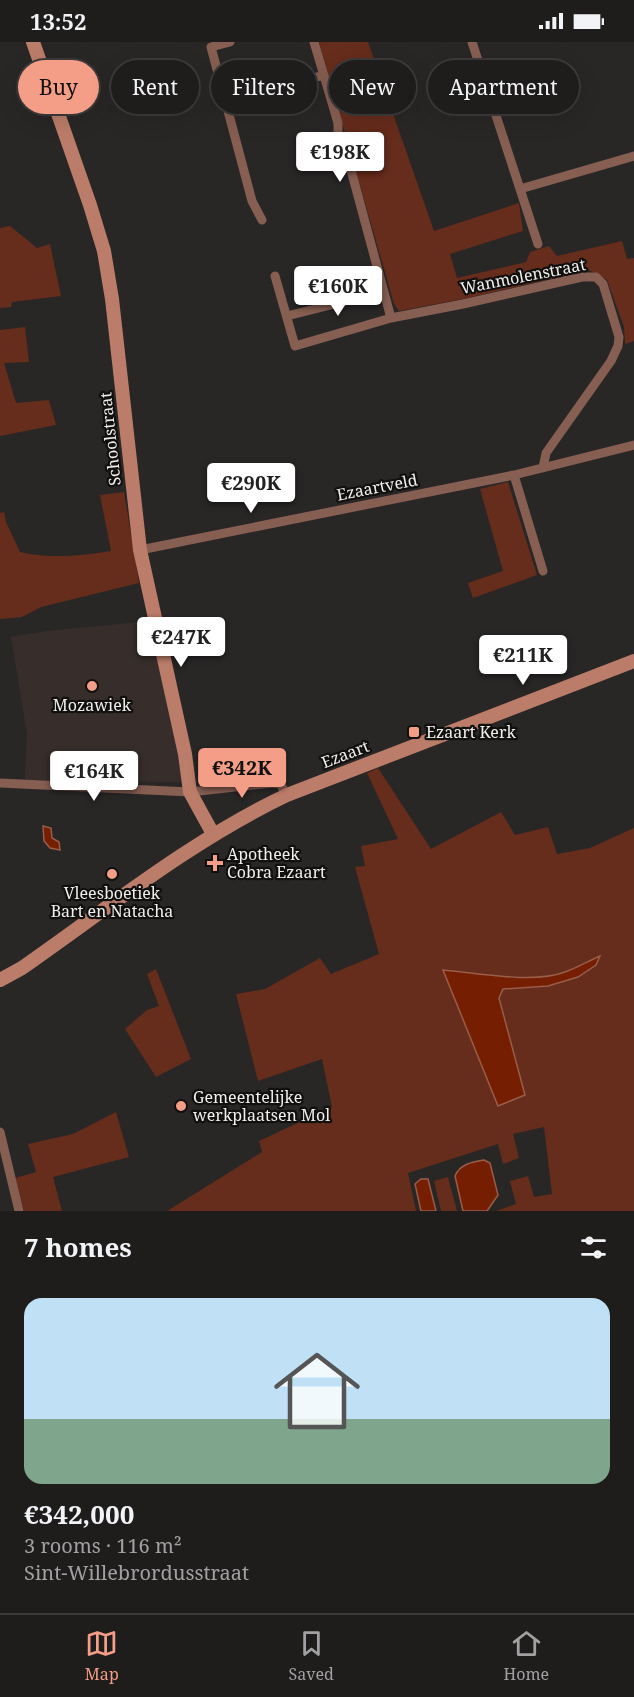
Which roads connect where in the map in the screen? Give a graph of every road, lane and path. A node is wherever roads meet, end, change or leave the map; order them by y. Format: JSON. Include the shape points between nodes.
{"nodes":[{"id":1,"x":33,"y":42,"type":"edge"},
{"id":2,"x":230,"y":42,"type":"edge"},
{"id":3,"x":314,"y":42,"type":"edge"},
{"id":4,"x":472,"y":42,"type":"edge"},
{"id":5,"x":214,"y":60,"type":"edge"},
{"id":6,"x":324,"y":75,"type":"junction"},
{"id":7,"x":317,"y":77,"type":"edge"},
{"id":8,"x":229,"y":114,"type":"edge"},
{"id":9,"x":634,"y":156,"type":"edge"},
{"id":10,"x":520,"y":189,"type":"junction"},
{"id":11,"x":262,"y":220,"type":"dead end"},
{"id":12,"x":538,"y":244,"type":"dead end"},
{"id":13,"x":275,"y":276,"type":"dead end"},
{"id":14,"x":382,"y":292,"type":"junction"},
{"id":15,"x":287,"y":316,"type":"junction"},
{"id":16,"x":391,"y":318,"type":"junction"},
{"id":17,"x":634,"y":445,"type":"edge"},
{"id":18,"x":543,"y":468,"type":"junction"},
{"id":19,"x":514,"y":475,"type":"junction"},
{"id":20,"x":140,"y":550,"type":"junction"},
{"id":21,"x":543,"y":571,"type":"dead end"},
{"id":22,"x":634,"y":661,"type":"edge"},
{"id":23,"x":0,"y":783,"type":"edge"},
{"id":24,"x":190,"y":792,"type":"junction"},
{"id":25,"x":287,"y":795,"type":"junction"},
{"id":26,"x":213,"y":834,"type":"junction"},
{"id":27,"x":0,"y":980,"type":"edge"},
{"id":28,"x":0,"y":1132,"type":"edge"},
{"id":29,"x":19,"y":1211,"type":"edge"}],
"edges":[{"from":1,"to":20,"type":"street","name":"Schoolstraat","via":[[104,251]]},
{"from":2,"to":5,"type":"street","via":[[211,47]]},
{"from":3,"to":6,"type":"street"},
{"from":4,"to":10,"type":"street"},
{"from":6,"to":7,"type":"street"},
{"from":6,"to":14,"type":"street","via":[[343,158],[351,170]]},
{"from":8,"to":11,"type":"street","via":[[252,201]]},
{"from":9,"to":10,"type":"street"},
{"from":10,"to":12,"type":"street"},
{"from":13,"to":15,"type":"street","name":"Wanmolenstraat"},
{"from":14,"to":15,"type":"street"},
{"from":14,"to":16,"type":"street"},
{"from":15,"to":16,"type":"street","name":"Wanmolenstraat","via":[[295,346]]},
{"from":16,"to":18,"type":"street","name":"Wanmolenstraat","via":[[596,277],[603,284],[618,346],[546,453]]},
{"from":17,"to":18,"type":"street","name":"Ezaartveld"},
{"from":18,"to":19,"type":"street","name":"Ezaartveld"},
{"from":19,"to":20,"type":"street","name":"Ezaartveld"},
{"from":19,"to":21,"type":"street"},
{"from":20,"to":24,"type":"street","name":"Schoolstraat"},
{"from":22,"to":25,"type":"street","name":"Ezaart"},
{"from":23,"to":24,"type":"street"},
{"from":24,"to":25,"type":"street","via":[[273,783],[280,784]]},
{"from":24,"to":26,"type":"street","name":"Schoolstraat"},
{"from":25,"to":26,"type":"street","name":"Ezaart"},
{"from":26,"to":27,"type":"street","name":"Ezaart"},
{"from":28,"to":29,"type":"street"}]}
